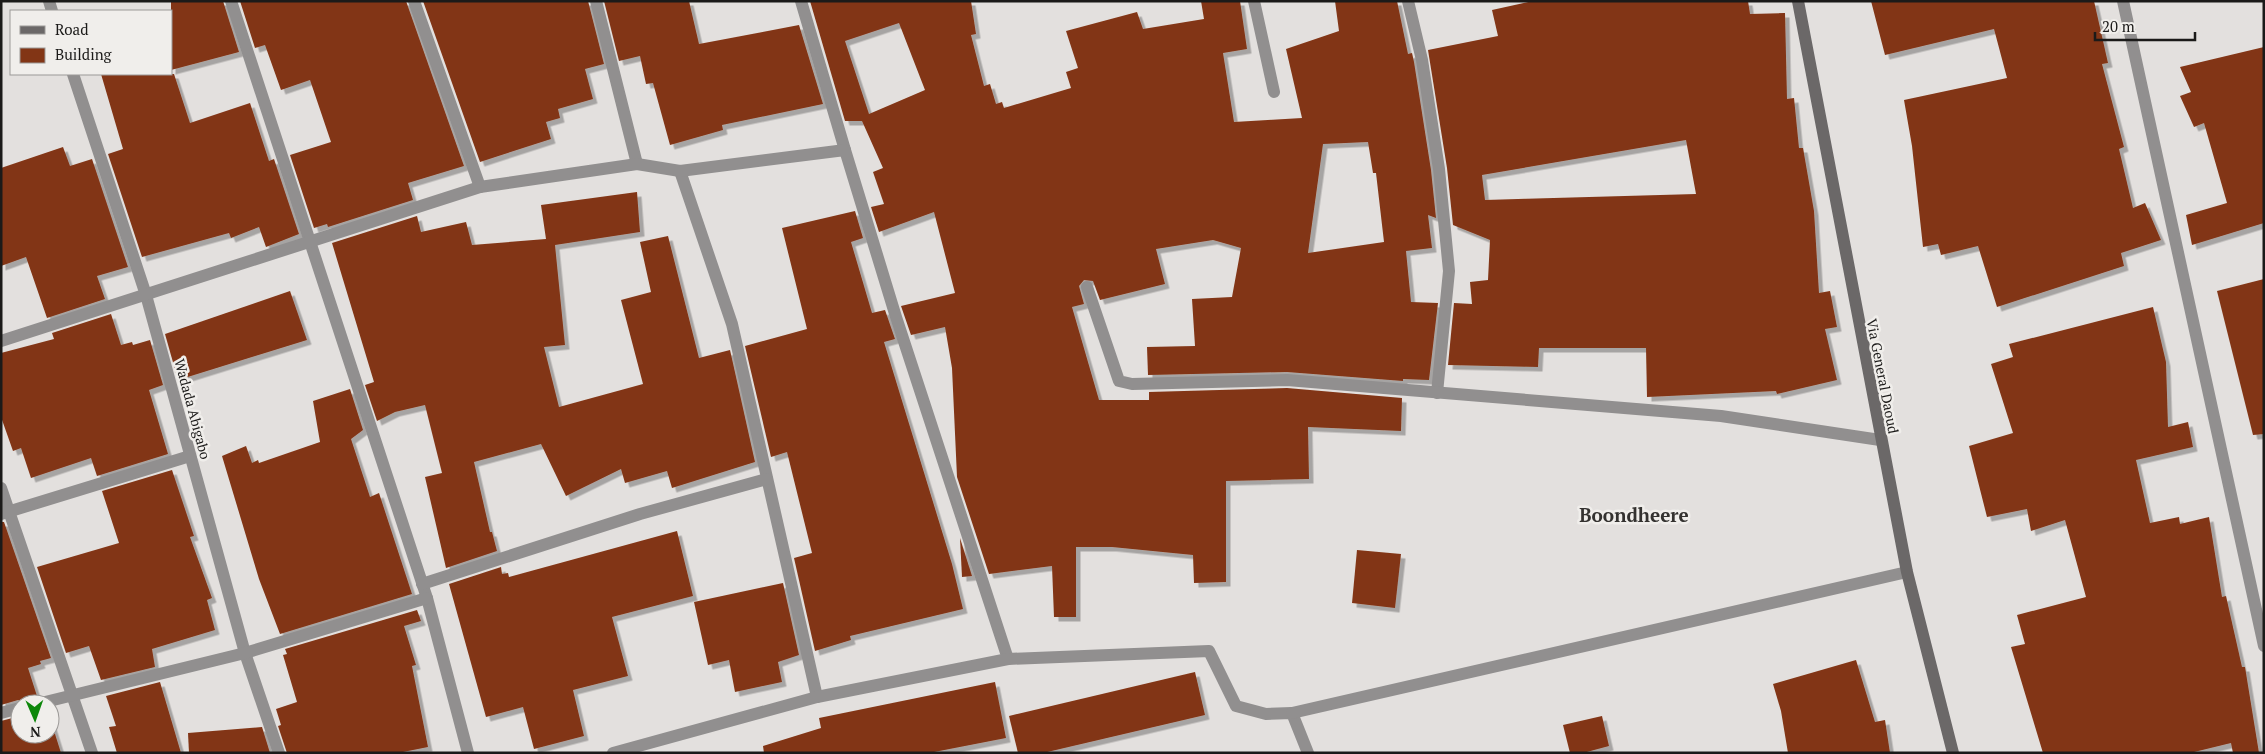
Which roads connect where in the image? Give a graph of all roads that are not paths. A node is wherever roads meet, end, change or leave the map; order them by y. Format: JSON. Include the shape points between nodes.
{"nodes":[{"id":1,"x":232,"y":1,"type":"edge"},
{"id":2,"x":414,"y":1,"type":"edge"},
{"id":3,"x":596,"y":1,"type":"edge"},
{"id":4,"x":801,"y":1,"type":"edge"},
{"id":5,"x":1254,"y":1,"type":"edge"},
{"id":6,"x":1408,"y":1,"type":"edge"},
{"id":7,"x":1798,"y":1,"type":"edge"},
{"id":8,"x":2124,"y":1,"type":"edge"},
{"id":9,"x":73,"y":75,"type":"edge"},
{"id":10,"x":1274,"y":92,"type":"dead end"},
{"id":11,"x":845,"y":150,"type":"junction"},
{"id":12,"x":637,"y":164,"type":"junction"},
{"id":13,"x":680,"y":171,"type":"junction"},
{"id":14,"x":480,"y":187,"type":"junction"},
{"id":15,"x":311,"y":242,"type":"junction"},
{"id":16,"x":1087,"y":287,"type":"dead end"},
{"id":17,"x":146,"y":295,"type":"junction"},
{"id":18,"x":1,"y":341,"type":"edge"},
{"id":19,"x":1437,"y":393,"type":"junction"},
{"id":20,"x":1880,"y":440,"type":"junction"},
{"id":21,"x":190,"y":456,"type":"junction"},
{"id":22,"x":768,"y":479,"type":"junction"},
{"id":23,"x":1,"y":488,"type":"edge"},
{"id":24,"x":5,"y":513,"type":"edge"},
{"id":25,"x":1907,"y":572,"type":"junction"},
{"id":26,"x":422,"y":584,"type":"junction"},
{"id":27,"x":427,"y":598,"type":"junction"},
{"id":28,"x":2264,"y":646,"type":"edge"},
{"id":29,"x":245,"y":653,"type":"junction"},
{"id":30,"x":1008,"y":659,"type":"junction"},
{"id":31,"x":72,"y":695,"type":"junction"},
{"id":32,"x":818,"y":697,"type":"junction"},
{"id":33,"x":60,"y":698,"type":"edge"},
{"id":34,"x":1292,"y":713,"type":"junction"},
{"id":35,"x":92,"y":753,"type":"edge"},
{"id":36,"x":279,"y":753,"type":"edge"},
{"id":37,"x":468,"y":753,"type":"edge"},
{"id":38,"x":613,"y":753,"type":"edge"},
{"id":39,"x":1308,"y":753,"type":"edge"},
{"id":40,"x":1953,"y":753,"type":"edge"}],
"edges":[{"from":1,"to":15,"type":"street"},
{"from":2,"to":14,"type":"street"},
{"from":3,"to":12,"type":"street"},
{"from":4,"to":11,"type":"street"},
{"from":5,"to":10,"type":"street"},
{"from":6,"to":19,"type":"street","via":[[1426,80],[1449,271]]},
{"from":7,"to":20,"type":"main road","name":"Via General Daoud"},
{"from":8,"to":28,"type":"street"},
{"from":9,"to":17,"type":"street","name":"Wadada Abigabo"},
{"from":11,"to":13,"type":"street"},
{"from":11,"to":30,"type":"street"},
{"from":12,"to":13,"type":"street"},
{"from":12,"to":14,"type":"street"},
{"from":13,"to":22,"type":"street","via":[[732,324]]},
{"from":14,"to":15,"type":"street"},
{"from":15,"to":17,"type":"street"},
{"from":15,"to":26,"type":"street"},
{"from":16,"to":19,"type":"street","via":[[1119,381],[1132,384],[1287,380]]},
{"from":17,"to":18,"type":"street"},
{"from":17,"to":21,"type":"street","name":"Wadada Abigabo"},
{"from":19,"to":20,"type":"street","via":[[1720,416]]},
{"from":20,"to":25,"type":"main road","name":"Via General Daoud"},
{"from":21,"to":24,"type":"street"},
{"from":21,"to":29,"type":"street","name":"Wadada Abigabo"},
{"from":22,"to":26,"type":"street","via":[[640,514]]},
{"from":22,"to":32,"type":"street"},
{"from":23,"to":24,"type":"street"},
{"from":24,"to":31,"type":"street"},
{"from":25,"to":34,"type":"street"},
{"from":25,"to":40,"type":"main road","name":"Via General Daoud"},
{"from":26,"to":27,"type":"street"},
{"from":27,"to":29,"type":"street"},
{"from":27,"to":37,"type":"street"},
{"from":29,"to":31,"type":"street"},
{"from":29,"to":36,"type":"street","name":"Wadada Abigabo"},
{"from":30,"to":32,"type":"street"},
{"from":30,"to":34,"type":"street","via":[[1209,651],[1236,706],[1266,714]]},
{"from":31,"to":33,"type":"street"},
{"from":31,"to":35,"type":"street"},
{"from":32,"to":38,"type":"street"},
{"from":34,"to":39,"type":"street"}]}
